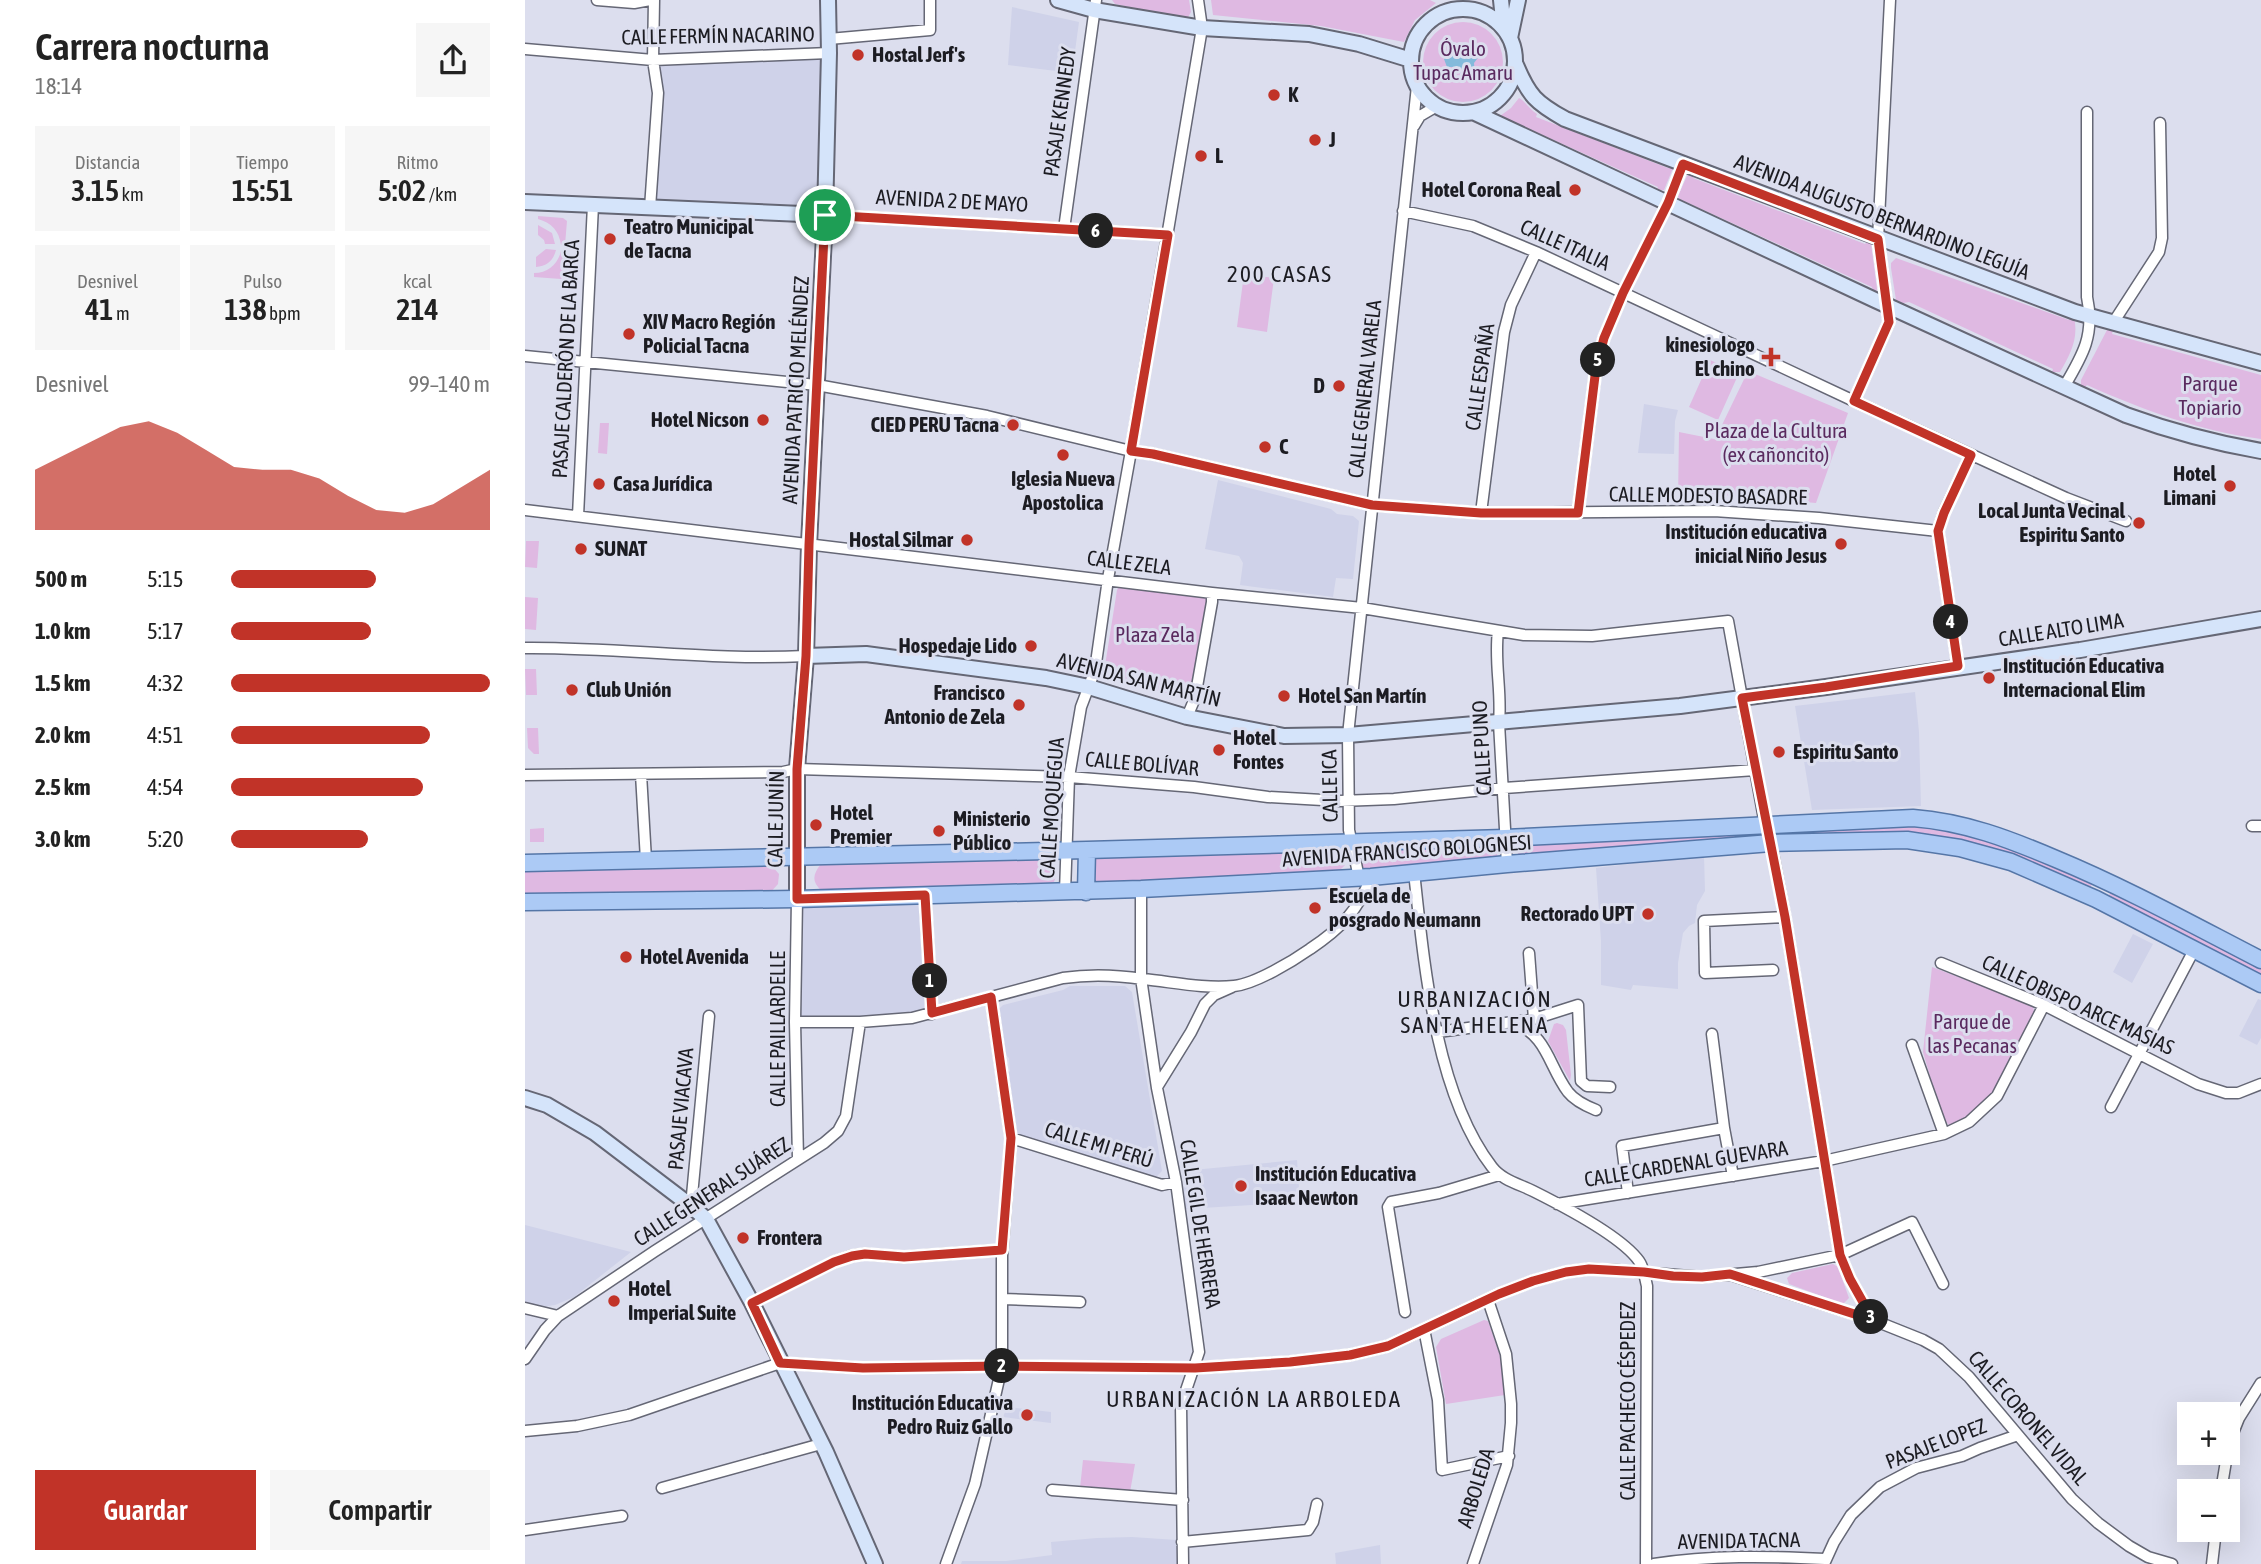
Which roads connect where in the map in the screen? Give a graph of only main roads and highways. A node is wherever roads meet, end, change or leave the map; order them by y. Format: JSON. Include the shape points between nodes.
{"nodes":[{"id":1,"x":1087,"y":850,"type":"junction"},
{"id":2,"x":525,"y":863,"type":"edge"},
{"id":3,"x":2105,"y":880,"type":"junction"},
{"id":4,"x":1086,"y":892,"type":"junction"},
{"id":5,"x":2096,"y":899,"type":"junction"},
{"id":6,"x":525,"y":902,"type":"edge"},
{"id":7,"x":2261,"y":960,"type":"edge"},
{"id":8,"x":2261,"y":984,"type":"edge"}],
"edges":[{"from":1,"to":2,"type":"main road","name":"AVENIDA FRANCISCO BOLOGNESI"},
{"from":1,"to":3,"type":"main road","name":"AVENIDA FRANCISCO BOLOGNESI","via":[[1505,838],[1913,818],[1993,833]]},
{"from":1,"to":4,"type":"main road"},
{"from":3,"to":5,"type":"main road"},
{"from":3,"to":7,"type":"main road","name":"AVENIDA FRANCISCO BOLOGNESI"},
{"from":4,"to":5,"type":"main road","name":"AVENIDA FRANCISCO BOLOGNESI","via":[[1365,878],[1771,843],[1907,840],[2011,862]]},
{"from":4,"to":6,"type":"main road","name":"AVENIDA FRANCISCO BOLOGNESI"},
{"from":5,"to":8,"type":"main road","name":"AVENIDA FRANCISCO BOLOGNESI"}]}
